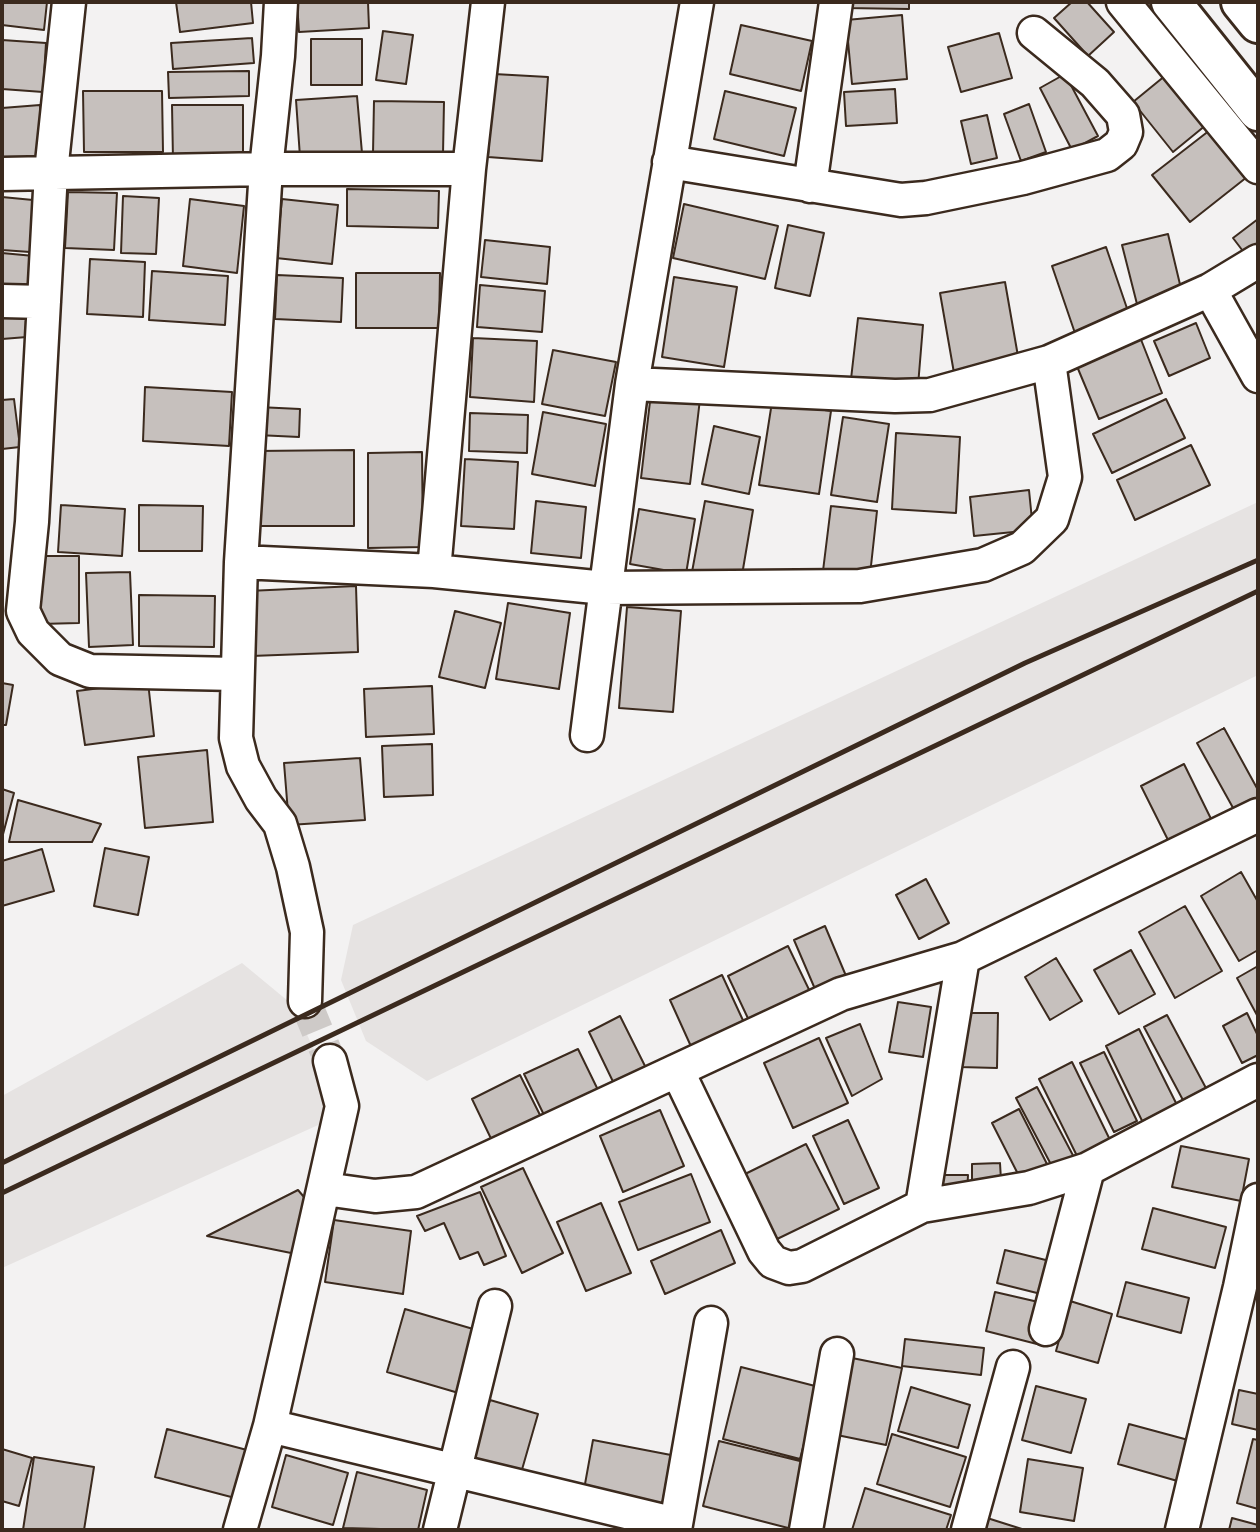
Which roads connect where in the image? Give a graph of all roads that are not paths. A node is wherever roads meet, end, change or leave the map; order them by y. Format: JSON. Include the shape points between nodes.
{"nodes":[{"id":1,"x":69,"y":2,"type":"edge"},
{"id":2,"x":281,"y":2,"type":"edge"},
{"id":3,"x":488,"y":2,"type":"edge"},
{"id":4,"x":696,"y":2,"type":"edge"},
{"id":5,"x":836,"y":2,"type":"edge"},
{"id":6,"x":1123,"y":2,"type":"edge"},
{"id":7,"x":1171,"y":2,"type":"edge"},
{"id":8,"x":1034,"y":33,"type":"dead end"},
{"id":9,"x":1258,"y":111,"type":"edge"},
{"id":10,"x":669,"y":162,"type":"junction"},
{"id":11,"x":1258,"y":167,"type":"edge"},
{"id":12,"x":266,"y":169,"type":"junction"},
{"id":13,"x":469,"y":169,"type":"junction"},
{"id":14,"x":51,"y":172,"type":"junction"},
{"id":15,"x":2,"y":174,"type":"edge"},
{"id":16,"x":810,"y":186,"type":"junction"},
{"id":17,"x":1258,"y":261,"type":"edge"},
{"id":18,"x":1210,"y":290,"type":"junction"},
{"id":19,"x":2,"y":302,"type":"edge"},
{"id":20,"x":44,"y":302,"type":"junction"},
{"id":21,"x":1049,"y":362,"type":"junction"},
{"id":22,"x":1258,"y":376,"type":"edge"},
{"id":23,"x":632,"y":384,"type":"junction"},
{"id":24,"x":241,"y":562,"type":"junction"},
{"id":25,"x":434,"y":571,"type":"junction"},
{"id":26,"x":605,"y":588,"type":"junction"},
{"id":27,"x":15,"y":623,"type":"edge"},
{"id":28,"x":236,"y":674,"type":"junction"},
{"id":29,"x":587,"y":735,"type":"dead end"},
{"id":30,"x":1258,"y":815,"type":"edge"},
{"id":31,"x":963,"y":958,"type":"junction"},
{"id":32,"x":305,"y":1001,"type":"tunnel mouth"},
{"id":33,"x":330,"y":1061,"type":"tunnel mouth"},
{"id":34,"x":678,"y":1072,"type":"junction"},
{"id":35,"x":1258,"y":1080,"type":"edge"},
{"id":36,"x":1088,"y":1168,"type":"junction"},
{"id":37,"x":325,"y":1189,"type":"junction"},
{"id":38,"x":1258,"y":1200,"type":"edge"},
{"id":39,"x":922,"y":1206,"type":"junction"},
{"id":40,"x":495,"y":1306,"type":"dead end"},
{"id":41,"x":711,"y":1323,"type":"dead end"},
{"id":42,"x":1046,"y":1329,"type":"dead end"},
{"id":43,"x":837,"y":1354,"type":"dead end"},
{"id":44,"x":1013,"y":1367,"type":"dead end"},
{"id":45,"x":270,"y":1426,"type":"junction"},
{"id":46,"x":454,"y":1471,"type":"junction"},
{"id":47,"x":675,"y":1527,"type":"edge"},
{"id":48,"x":240,"y":1530,"type":"edge"},
{"id":49,"x":440,"y":1530,"type":"edge"},
{"id":50,"x":807,"y":1530,"type":"edge"},
{"id":51,"x":968,"y":1530,"type":"edge"},
{"id":52,"x":1182,"y":1530,"type":"edge"}],
"edges":[{"from":1,"to":14,"type":"street"},
{"from":2,"to":12,"type":"street"},
{"from":3,"to":13,"type":"street"},
{"from":4,"to":10,"type":"street"},
{"from":5,"to":16,"type":"street"},
{"from":6,"to":11,"type":"street"},
{"from":7,"to":9,"type":"main road"},
{"from":8,"to":16,"type":"street","via":[[1095,83],[1123,115],[1126,132],[1121,144],[1107,155],[926,198],[901,200]]},
{"from":10,"to":16,"type":"street"},
{"from":10,"to":23,"type":"street"},
{"from":12,"to":13,"type":"street"},
{"from":12,"to":14,"type":"street"},
{"from":12,"to":24,"type":"street"},
{"from":13,"to":25,"type":"street"},
{"from":14,"to":15,"type":"street"},
{"from":14,"to":20,"type":"street"},
{"from":17,"to":18,"type":"street"},
{"from":18,"to":21,"type":"street"},
{"from":18,"to":22,"type":"street"},
{"from":19,"to":20,"type":"street"},
{"from":20,"to":27,"type":"street","via":[[32,522],[23,611]]},
{"from":21,"to":23,"type":"street","via":[[930,395]]},
{"from":21,"to":26,"type":"street","via":[[1065,477],[1052,519],[1022,548],[983,565],[860,586]]},
{"from":23,"to":26,"type":"street"},
{"from":24,"to":25,"type":"street"},
{"from":24,"to":28,"type":"street"},
{"from":25,"to":26,"type":"street"},
{"from":26,"to":29,"type":"street"},
{"from":27,"to":28,"type":"street","via":[[33,632],[60,659],[90,671]]},
{"from":28,"to":32,"type":"street","via":[[236,738],[243,766],[280,824],[307,932]]},
{"from":30,"to":31,"type":"street"},
{"from":31,"to":34,"type":"street","via":[[841,994]]},
{"from":31,"to":39,"type":"street"},
{"from":33,"to":37,"type":"street","via":[[342,1106]]},
{"from":34,"to":37,"type":"street","via":[[416,1192],[375,1196]]},
{"from":34,"to":39,"type":"street","via":[[773,1262],[789,1268],[802,1266]]},
{"from":35,"to":36,"type":"street"},
{"from":36,"to":39,"type":"street","via":[[1029,1188]]},
{"from":36,"to":42,"type":"street"},
{"from":37,"to":45,"type":"street"},
{"from":38,"to":52,"type":"street"},
{"from":40,"to":46,"type":"street"},
{"from":41,"to":47,"type":"street"},
{"from":43,"to":50,"type":"street"},
{"from":44,"to":51,"type":"street"},
{"from":45,"to":46,"type":"street"},
{"from":45,"to":48,"type":"street"},
{"from":46,"to":47,"type":"street"},
{"from":46,"to":49,"type":"street"}]}
